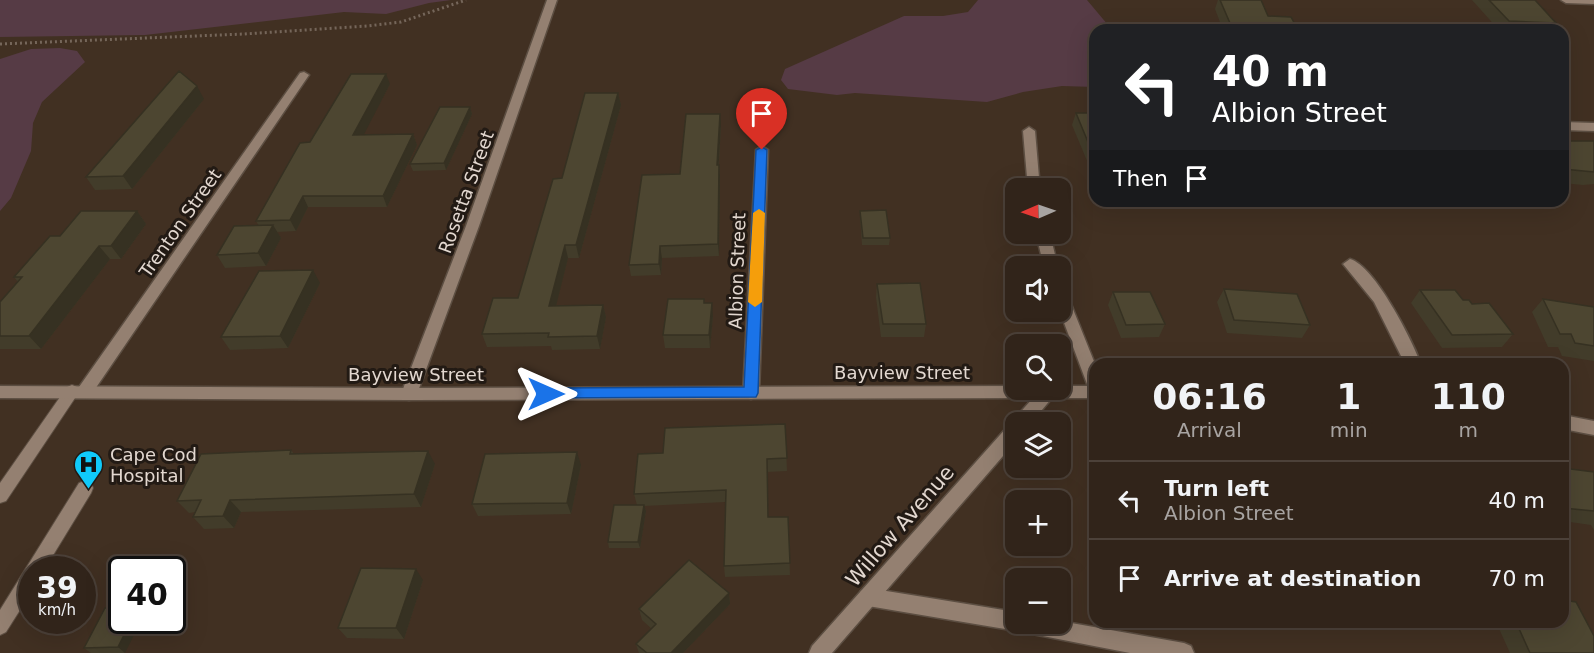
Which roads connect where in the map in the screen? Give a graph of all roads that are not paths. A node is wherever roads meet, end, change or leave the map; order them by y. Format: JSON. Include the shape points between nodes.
{"nodes":[{"id":1,"x":552,"y":0,"type":"edge"},
{"id":2,"x":1566,"y":0,"type":"edge"},
{"id":3,"x":1594,"y":1,"type":"edge"},
{"id":4,"x":304,"y":75,"type":"dead end"},
{"id":5,"x":1569,"y":126,"type":"edge"},
{"id":6,"x":1594,"y":127,"type":"edge"},
{"id":7,"x":1029,"y":131,"type":"dead end"},
{"id":8,"x":762,"y":150,"type":"dead end"},
{"id":9,"x":1033,"y":178,"type":"edge"},
{"id":10,"x":1350,"y":264,"type":"dead end"},
{"id":11,"x":1071,"y":322,"type":"edge"},
{"id":12,"x":1410,"y":358,"type":"edge"},
{"id":13,"x":1089,"y":369,"type":"edge"},
{"id":14,"x":79,"y":391,"type":"junction"},
{"id":15,"x":0,"y":392,"type":"edge"},
{"id":16,"x":1005,"y":392,"type":"edge"},
{"id":17,"x":1071,"y":392,"type":"edge"},
{"id":18,"x":1089,"y":392,"type":"edge"},
{"id":19,"x":751,"y":393,"type":"junction"},
{"id":20,"x":409,"y":394,"type":"junction"},
{"id":21,"x":1041,"y":400,"type":"edge"},
{"id":22,"x":1031,"y":412,"type":"edge"},
{"id":23,"x":1569,"y":423,"type":"edge"},
{"id":24,"x":1594,"y":428,"type":"edge"},
{"id":25,"x":1005,"y":441,"type":"edge"},
{"id":26,"x":85,"y":488,"type":"dead end"},
{"id":27,"x":2,"y":491,"type":"edge"},
{"id":28,"x":44,"y":556,"type":"edge"},
{"id":29,"x":18,"y":597,"type":"edge"},
{"id":30,"x":868,"y":597,"type":"junction"},
{"id":31,"x":1005,"y":620,"type":"edge"},
{"id":32,"x":0,"y":626,"type":"edge"},
{"id":33,"x":1071,"y":633,"type":"edge"},
{"id":34,"x":819,"y":653,"type":"edge"},
{"id":35,"x":1180,"y":653,"type":"edge"}],
"edges":[{"from":1,"to":20,"type":"street","name":"Rosetta Street","via":[[484,199]]},
{"from":2,"to":3,"type":"street"},
{"from":4,"to":14,"type":"street","name":"Trenton Street"},
{"from":5,"to":6,"type":"street"},
{"from":7,"to":9,"type":"street"},
{"from":8,"to":19,"type":"street","name":"Albion Street"},
{"from":10,"to":12,"type":"street","via":[[1379,294]]},
{"from":11,"to":13,"type":"street"},
{"from":14,"to":15,"type":"street","name":"Bayview Street"},
{"from":14,"to":20,"type":"street","name":"Bayview Street"},
{"from":14,"to":27,"type":"lane"},
{"from":16,"to":19,"type":"street","name":"Bayview Street"},
{"from":17,"to":18,"type":"street","name":"Bayview Street"},
{"from":19,"to":20,"type":"street","name":"Bayview Street"},
{"from":21,"to":22,"type":"street"},
{"from":23,"to":24,"type":"street"},
{"from":25,"to":30,"type":"street","name":"Willow Avenue"},
{"from":26,"to":28,"type":"lane"},
{"from":29,"to":32,"type":"lane"},
{"from":30,"to":31,"type":"street"},
{"from":30,"to":34,"type":"street","name":"Willow Avenue"},
{"from":33,"to":35,"type":"street"}]}
